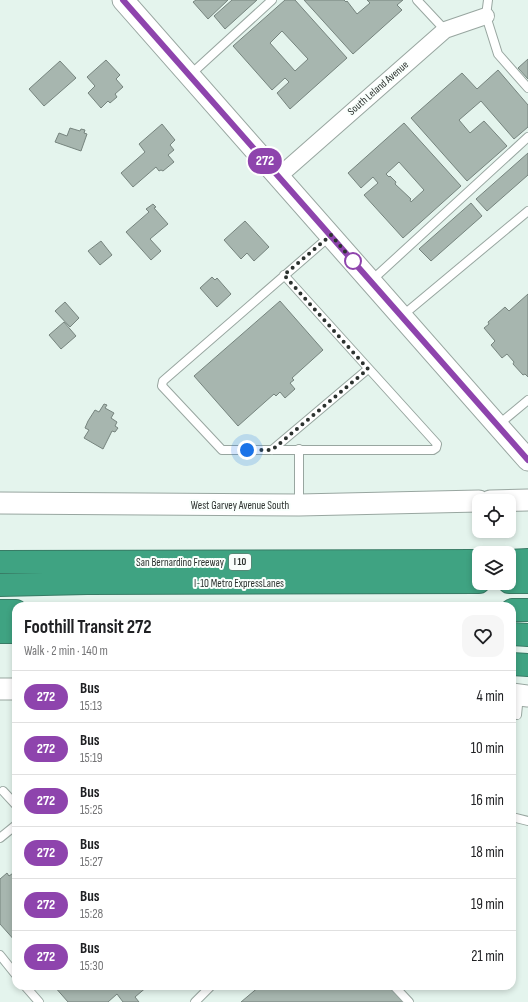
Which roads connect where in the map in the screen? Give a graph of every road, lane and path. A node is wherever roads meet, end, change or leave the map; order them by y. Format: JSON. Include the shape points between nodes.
{"nodes":[{"id":1,"x":123,"y":0,"type":"edge"},
{"id":2,"x":272,"y":0,"type":"edge"},
{"id":3,"x":417,"y":0,"type":"edge"},
{"id":4,"x":487,"y":8,"type":"edge"},
{"id":5,"x":444,"y":30,"type":"junction"},
{"id":6,"x":190,"y":76,"type":"junction"},
{"id":7,"x":528,"y":88,"type":"edge"},
{"id":8,"x":528,"y":137,"type":"edge"},
{"id":9,"x":279,"y":176,"type":"junction"},
{"id":10,"x":528,"y":211,"type":"edge"},
{"id":11,"x":331,"y":235,"type":"junction"},
{"id":12,"x":284,"y":275,"type":"junction"},
{"id":13,"x":371,"y":281,"type":"junction"},
{"id":14,"x":402,"y":316,"type":"junction"},
{"id":15,"x":368,"y":369,"type":"junction"},
{"id":16,"x":528,"y":400,"type":"edge"},
{"id":17,"x":497,"y":425,"type":"junction"},
{"id":18,"x":299,"y":449,"type":"junction"},
{"id":19,"x":272,"y":450,"type":"junction"},
{"id":20,"x":528,"y":460,"type":"edge"},
{"id":21,"x":516,"y":500,"type":"edge"},
{"id":22,"x":528,"y":500,"type":"edge"},
{"id":23,"x":472,"y":501,"type":"edge"},
{"id":24,"x":0,"y":503,"type":"edge"},
{"id":25,"x":299,"y":505,"type":"junction"},
{"id":26,"x":528,"y":560,"type":"edge"},
{"id":27,"x":472,"y":561,"type":"edge"},
{"id":28,"x":516,"y":561,"type":"edge"},
{"id":29,"x":0,"y":562,"type":"edge"},
{"id":30,"x":472,"y":582,"type":"edge"},
{"id":31,"x":516,"y":582,"type":"edge"},
{"id":32,"x":528,"y":582,"type":"edge"},
{"id":33,"x":0,"y":585,"type":"edge"},
{"id":34,"x":516,"y":610,"type":"edge"},
{"id":35,"x":528,"y":610,"type":"edge"},
{"id":36,"x":0,"y":611,"type":"edge"},
{"id":37,"x":12,"y":611,"type":"edge"},
{"id":38,"x":0,"y":632,"type":"edge"},
{"id":39,"x":12,"y":632,"type":"edge"},
{"id":40,"x":516,"y":634,"type":"edge"},
{"id":41,"x":528,"y":634,"type":"edge"},
{"id":42,"x":516,"y":664,"type":"edge"},
{"id":43,"x":528,"y":665,"type":"edge"},
{"id":44,"x":0,"y":689,"type":"edge"},
{"id":45,"x":12,"y":689,"type":"edge"},
{"id":46,"x":3,"y":791,"type":"dead end"},
{"id":47,"x":12,"y":801,"type":"edge"},
{"id":48,"x":516,"y":818,"type":"edge"},
{"id":49,"x":528,"y":821,"type":"edge"},
{"id":50,"x":12,"y":828,"type":"edge"},
{"id":51,"x":0,"y":838,"type":"edge"},
{"id":52,"x":0,"y":955,"type":"edge"},
{"id":53,"x":12,"y":969,"type":"edge"},
{"id":54,"x":28,"y":990,"type":"edge"},
{"id":55,"x":207,"y":990,"type":"edge"},
{"id":56,"x":398,"y":990,"type":"edge"},
{"id":57,"x":39,"y":1002,"type":"edge"},
{"id":58,"x":195,"y":1002,"type":"edge"},
{"id":59,"x":409,"y":1002,"type":"edge"}],
"edges":[{"from":1,"to":6,"type":"street"},
{"from":2,"to":6,"type":"lane"},
{"from":3,"to":5,"type":"lane"},
{"from":4,"to":5,"type":"street","name":"South Leland Avenue"},
{"from":4,"to":7,"type":"lane","via":[[498,54]]},
{"from":5,"to":9,"type":"street","name":"South Leland Avenue"},
{"from":6,"to":9,"type":"street"},
{"from":8,"to":13,"type":"lane"},
{"from":9,"to":11,"type":"street"},
{"from":10,"to":14,"type":"lane"},
{"from":11,"to":12,"type":"lane"},
{"from":11,"to":13,"type":"street"},
{"from":12,"to":15,"type":"lane"},
{"from":12,"to":19,"type":"lane","via":[[161,384],[222,450]]},
{"from":13,"to":14,"type":"street"},
{"from":14,"to":17,"type":"street"},
{"from":15,"to":18,"type":"lane","via":[[437,444],[436,448]]},
{"from":15,"to":19,"type":"lane"},
{"from":16,"to":17,"type":"lane"},
{"from":17,"to":20,"type":"street"},
{"from":18,"to":19,"type":"lane"},
{"from":18,"to":25,"type":"lane"},
{"from":21,"to":22,"type":"street"},
{"from":23,"to":25,"type":"street","name":"West Garvey Avenue South"},
{"from":24,"to":25,"type":"street","name":"West Garvey Avenue South"},
{"from":26,"to":28,"type":"highway"},
{"from":27,"to":29,"type":"highway","name":"San Bernardino Freeway","number":"I 10"},
{"from":30,"to":33,"type":"highway","name":"I-10 Metro ExpressLanes"},
{"from":31,"to":32,"type":"highway"},
{"from":34,"to":35,"type":"highway"},
{"from":36,"to":37,"type":"highway"},
{"from":38,"to":39,"type":"highway"},
{"from":40,"to":41,"type":"highway"},
{"from":42,"to":43,"type":"highway"},
{"from":44,"to":45,"type":"street"},
{"from":46,"to":47,"type":"lane"},
{"from":48,"to":49,"type":"lane"},
{"from":50,"to":51,"type":"lane"},
{"from":52,"to":53,"type":"lane"},
{"from":54,"to":57,"type":"lane"},
{"from":55,"to":58,"type":"lane"},
{"from":56,"to":59,"type":"lane"}]}
